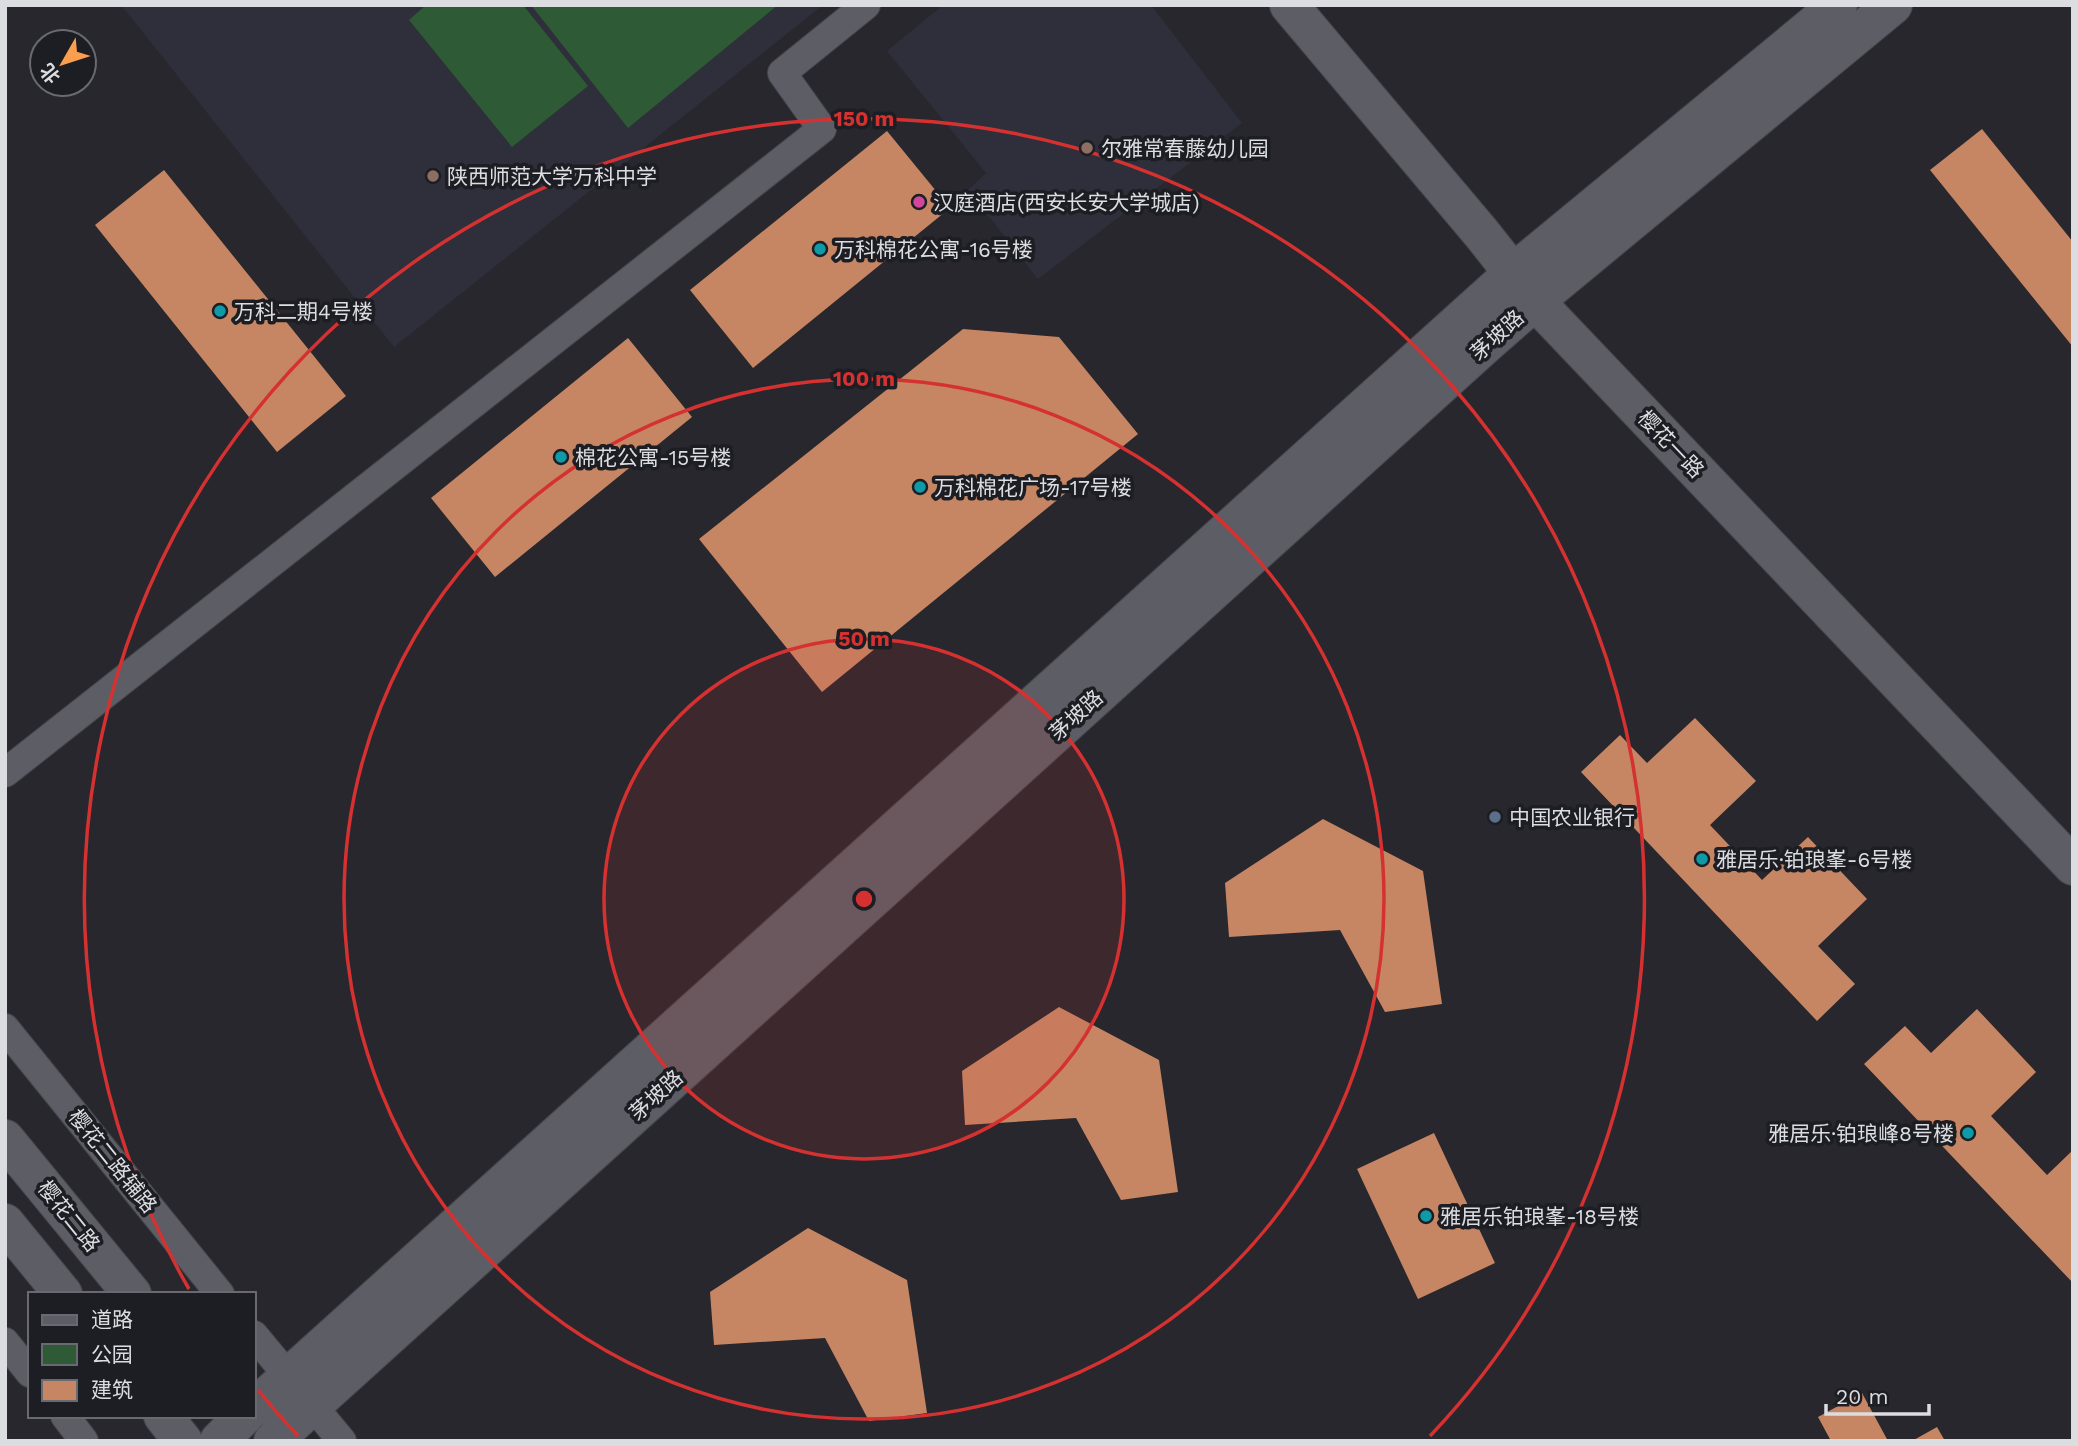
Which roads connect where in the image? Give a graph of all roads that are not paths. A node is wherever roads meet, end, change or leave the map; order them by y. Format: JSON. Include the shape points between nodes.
{"nodes":[{"id":1,"x":866,"y":5,"type":"edge"},
{"id":2,"x":1289,"y":5,"type":"edge"},
{"id":3,"x":1838,"y":5,"type":"edge"},
{"id":4,"x":1893,"y":5,"type":"edge"},
{"id":5,"x":1524,"y":287,"type":"junction"},
{"id":6,"x":5,"y":773,"type":"edge"},
{"id":7,"x":2073,"y":866,"type":"edge"},
{"id":8,"x":5,"y":1028,"type":"edge"},
{"id":9,"x":5,"y":1139,"type":"edge"},
{"id":10,"x":5,"y":1223,"type":"edge"},
{"id":11,"x":61,"y":1292,"type":"edge"},
{"id":12,"x":130,"y":1292,"type":"edge"},
{"id":13,"x":218,"y":1292,"type":"edge"},
{"id":14,"x":256,"y":1337,"type":"edge"},
{"id":15,"x":5,"y":1342,"type":"edge"},
{"id":16,"x":28,"y":1371,"type":"edge"},
{"id":17,"x":288,"y":1377,"type":"junction"},
{"id":18,"x":313,"y":1405,"type":"junction"},
{"id":19,"x":256,"y":1408,"type":"edge"},
{"id":20,"x":67,"y":1418,"type":"edge"},
{"id":21,"x":165,"y":1418,"type":"edge"},
{"id":22,"x":84,"y":1441,"type":"edge"},
{"id":23,"x":183,"y":1441,"type":"edge"},
{"id":24,"x":273,"y":1441,"type":"edge"},
{"id":25,"x":342,"y":1441,"type":"edge"}],
"edges":[{"from":1,"to":6,"type":"street","via":[[782,74],[822,129]]},
{"from":2,"to":5,"type":"street","name":"樱花一路"},
{"from":3,"to":5,"type":"street","name":"茅坡路"},
{"from":4,"to":5,"type":"street","name":"茅坡路"},
{"from":5,"to":7,"type":"street","name":"樱花一路"},
{"from":5,"to":17,"type":"street","name":"茅坡路"},
{"from":5,"to":18,"type":"street","name":"茅坡路"},
{"from":8,"to":13,"type":"street","name":"樱花二路辅路"},
{"from":9,"to":12,"type":"street","name":"樱花二路"},
{"from":10,"to":11,"type":"street"},
{"from":14,"to":17,"type":"street"},
{"from":15,"to":16,"type":"street"},
{"from":17,"to":18,"type":"street"},
{"from":17,"to":19,"type":"street","name":"茅坡路"},
{"from":18,"to":24,"type":"street","name":"茅坡路"},
{"from":18,"to":25,"type":"street"},
{"from":20,"to":22,"type":"street"},
{"from":21,"to":23,"type":"street"}]}
